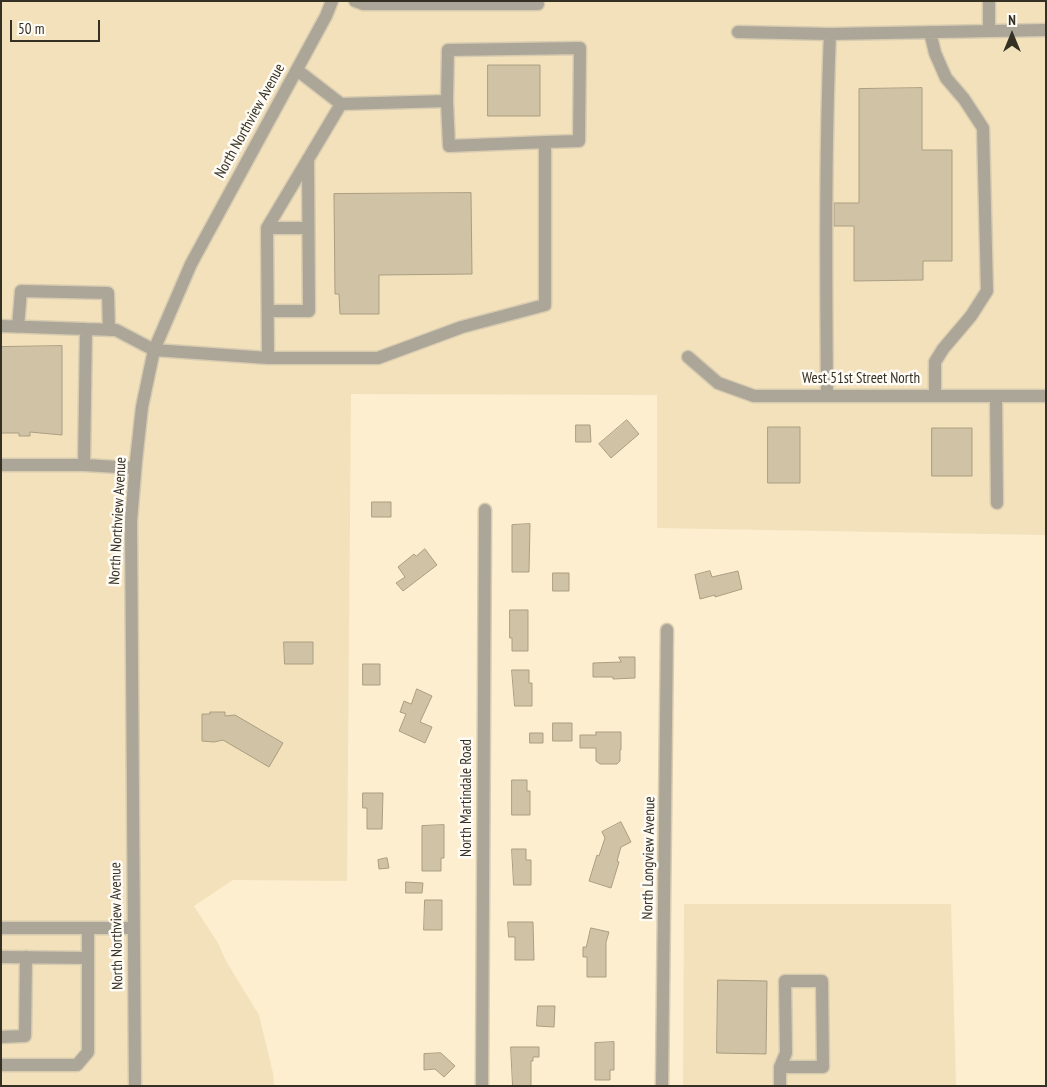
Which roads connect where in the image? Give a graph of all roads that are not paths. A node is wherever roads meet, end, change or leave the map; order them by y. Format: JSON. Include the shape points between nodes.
{"nodes":[{"id":1,"x":332,"y":1,"type":"edge"},
{"id":2,"x":355,"y":1,"type":"edge"},
{"id":3,"x":989,"y":1,"type":"edge"},
{"id":4,"x":409,"y":2,"type":"edge"},
{"id":5,"x":538,"y":4,"type":"dead end"},
{"id":6,"x":1046,"y":30,"type":"edge"},
{"id":7,"x":989,"y":31,"type":"junction"},
{"id":8,"x":738,"y":32,"type":"dead end"},
{"id":9,"x":930,"y":32,"type":"junction"},
{"id":10,"x":830,"y":34,"type":"junction"},
{"id":11,"x":297,"y":70,"type":"junction"},
{"id":12,"x":447,"y":101,"type":"junction"},
{"id":13,"x":341,"y":104,"type":"junction"},
{"id":14,"x":545,"y":142,"type":"junction"},
{"id":15,"x":308,"y":159,"type":"junction"},
{"id":16,"x":267,"y":228,"type":"junction"},
{"id":17,"x":308,"y":228,"type":"junction"},
{"id":18,"x":268,"y":312,"type":"junction"},
{"id":19,"x":1,"y":326,"type":"edge"},
{"id":20,"x":18,"y":327,"type":"junction"},
{"id":21,"x":86,"y":329,"type":"junction"},
{"id":22,"x":109,"y":330,"type":"junction"},
{"id":23,"x":154,"y":350,"type":"junction"},
{"id":24,"x":688,"y":357,"type":"dead end"},
{"id":25,"x":268,"y":358,"type":"junction"},
{"id":26,"x":827,"y":395,"type":"junction"},
{"id":27,"x":935,"y":396,"type":"junction"},
{"id":28,"x":996,"y":396,"type":"junction"},
{"id":29,"x":1046,"y":396,"type":"edge"},
{"id":30,"x":1,"y":465,"type":"edge"},
{"id":31,"x":84,"y":465,"type":"junction"},
{"id":32,"x":135,"y":468,"type":"junction"},
{"id":33,"x":997,"y":503,"type":"dead end"},
{"id":34,"x":485,"y":510,"type":"dead end"},
{"id":35,"x":667,"y":630,"type":"dead end"},
{"id":36,"x":1,"y":928,"type":"edge"},
{"id":37,"x":88,"y":928,"type":"junction"},
{"id":38,"x":133,"y":928,"type":"junction"},
{"id":39,"x":1,"y":957,"type":"edge"},
{"id":40,"x":26,"y":957,"type":"junction"},
{"id":41,"x":88,"y":958,"type":"junction"},
{"id":42,"x":1,"y":1037,"type":"edge"},
{"id":43,"x":1,"y":1065,"type":"edge"},
{"id":44,"x":780,"y":1067,"type":"junction"},
{"id":45,"x":135,"y":1086,"type":"edge"},
{"id":46,"x":482,"y":1086,"type":"edge"},
{"id":47,"x":662,"y":1086,"type":"edge"},
{"id":48,"x":780,"y":1086,"type":"edge"}],
"edges":[{"from":1,"to":11,"type":"street","name":"North Northview Avenue"},
{"from":2,"to":4,"type":"street","via":[[363,4]]},
{"from":3,"to":7,"type":"street"},
{"from":4,"to":5,"type":"street"},
{"from":6,"to":7,"type":"street"},
{"from":7,"to":9,"type":"street"},
{"from":8,"to":10,"type":"street"},
{"from":9,"to":10,"type":"street"},
{"from":9,"to":27,"type":"street","via":[[946,78],[983,128],[986,282],[986,291],[971,316],[935,362]]},
{"from":10,"to":26,"type":"street","via":[[826,195]]},
{"from":11,"to":13,"type":"street"},
{"from":11,"to":23,"type":"street","name":"North Northview Avenue","via":[[191,264]]},
{"from":12,"to":13,"type":"street"},
{"from":12,"to":14,"type":"street","via":[[449,146]]},
{"from":12,"to":14,"type":"street","via":[[448,50],[580,48],[579,141]]},
{"from":13,"to":15,"type":"street"},
{"from":14,"to":25,"type":"street","via":[[545,305],[462,327],[378,358]]},
{"from":15,"to":16,"type":"street"},
{"from":15,"to":17,"type":"street"},
{"from":16,"to":17,"type":"street"},
{"from":16,"to":18,"type":"street"},
{"from":17,"to":18,"type":"street","via":[[308,312]]},
{"from":18,"to":25,"type":"street"},
{"from":19,"to":20,"type":"street"},
{"from":20,"to":21,"type":"street"},
{"from":20,"to":22,"type":"street","via":[[21,291],[108,293]]},
{"from":21,"to":22,"type":"street"},
{"from":21,"to":31,"type":"street"},
{"from":22,"to":23,"type":"street","via":[[116,330]]},
{"from":23,"to":25,"type":"street"},
{"from":23,"to":32,"type":"street","name":"North Northview Avenue","via":[[142,407]]},
{"from":24,"to":26,"type":"street","name":"West 51st Street North","via":[[718,383],[754,396]]},
{"from":26,"to":27,"type":"street","name":"West 51st Street North"},
{"from":27,"to":28,"type":"street","name":"West 51st Street North"},
{"from":28,"to":29,"type":"street","name":"West 51st Street North"},
{"from":28,"to":33,"type":"street"},
{"from":30,"to":31,"type":"street"},
{"from":31,"to":32,"type":"street"},
{"from":32,"to":38,"type":"street","name":"North Northview Avenue","via":[[131,591]]},
{"from":34,"to":46,"type":"street","name":"North Martindale Road"},
{"from":35,"to":47,"type":"street","name":"North Longview Avenue"},
{"from":36,"to":37,"type":"street"},
{"from":37,"to":38,"type":"street"},
{"from":37,"to":41,"type":"street"},
{"from":38,"to":45,"type":"street","name":"North Northview Avenue"},
{"from":39,"to":40,"type":"street"},
{"from":40,"to":41,"type":"street"},
{"from":40,"to":42,"type":"street","via":[[25,1036]]},
{"from":41,"to":43,"type":"street","via":[[88,1052],[77,1065]]},
{"from":44,"to":44,"type":"street","via":[[786,1053],[785,981],[822,981],[822,1067]]},
{"from":44,"to":48,"type":"street"}]}
